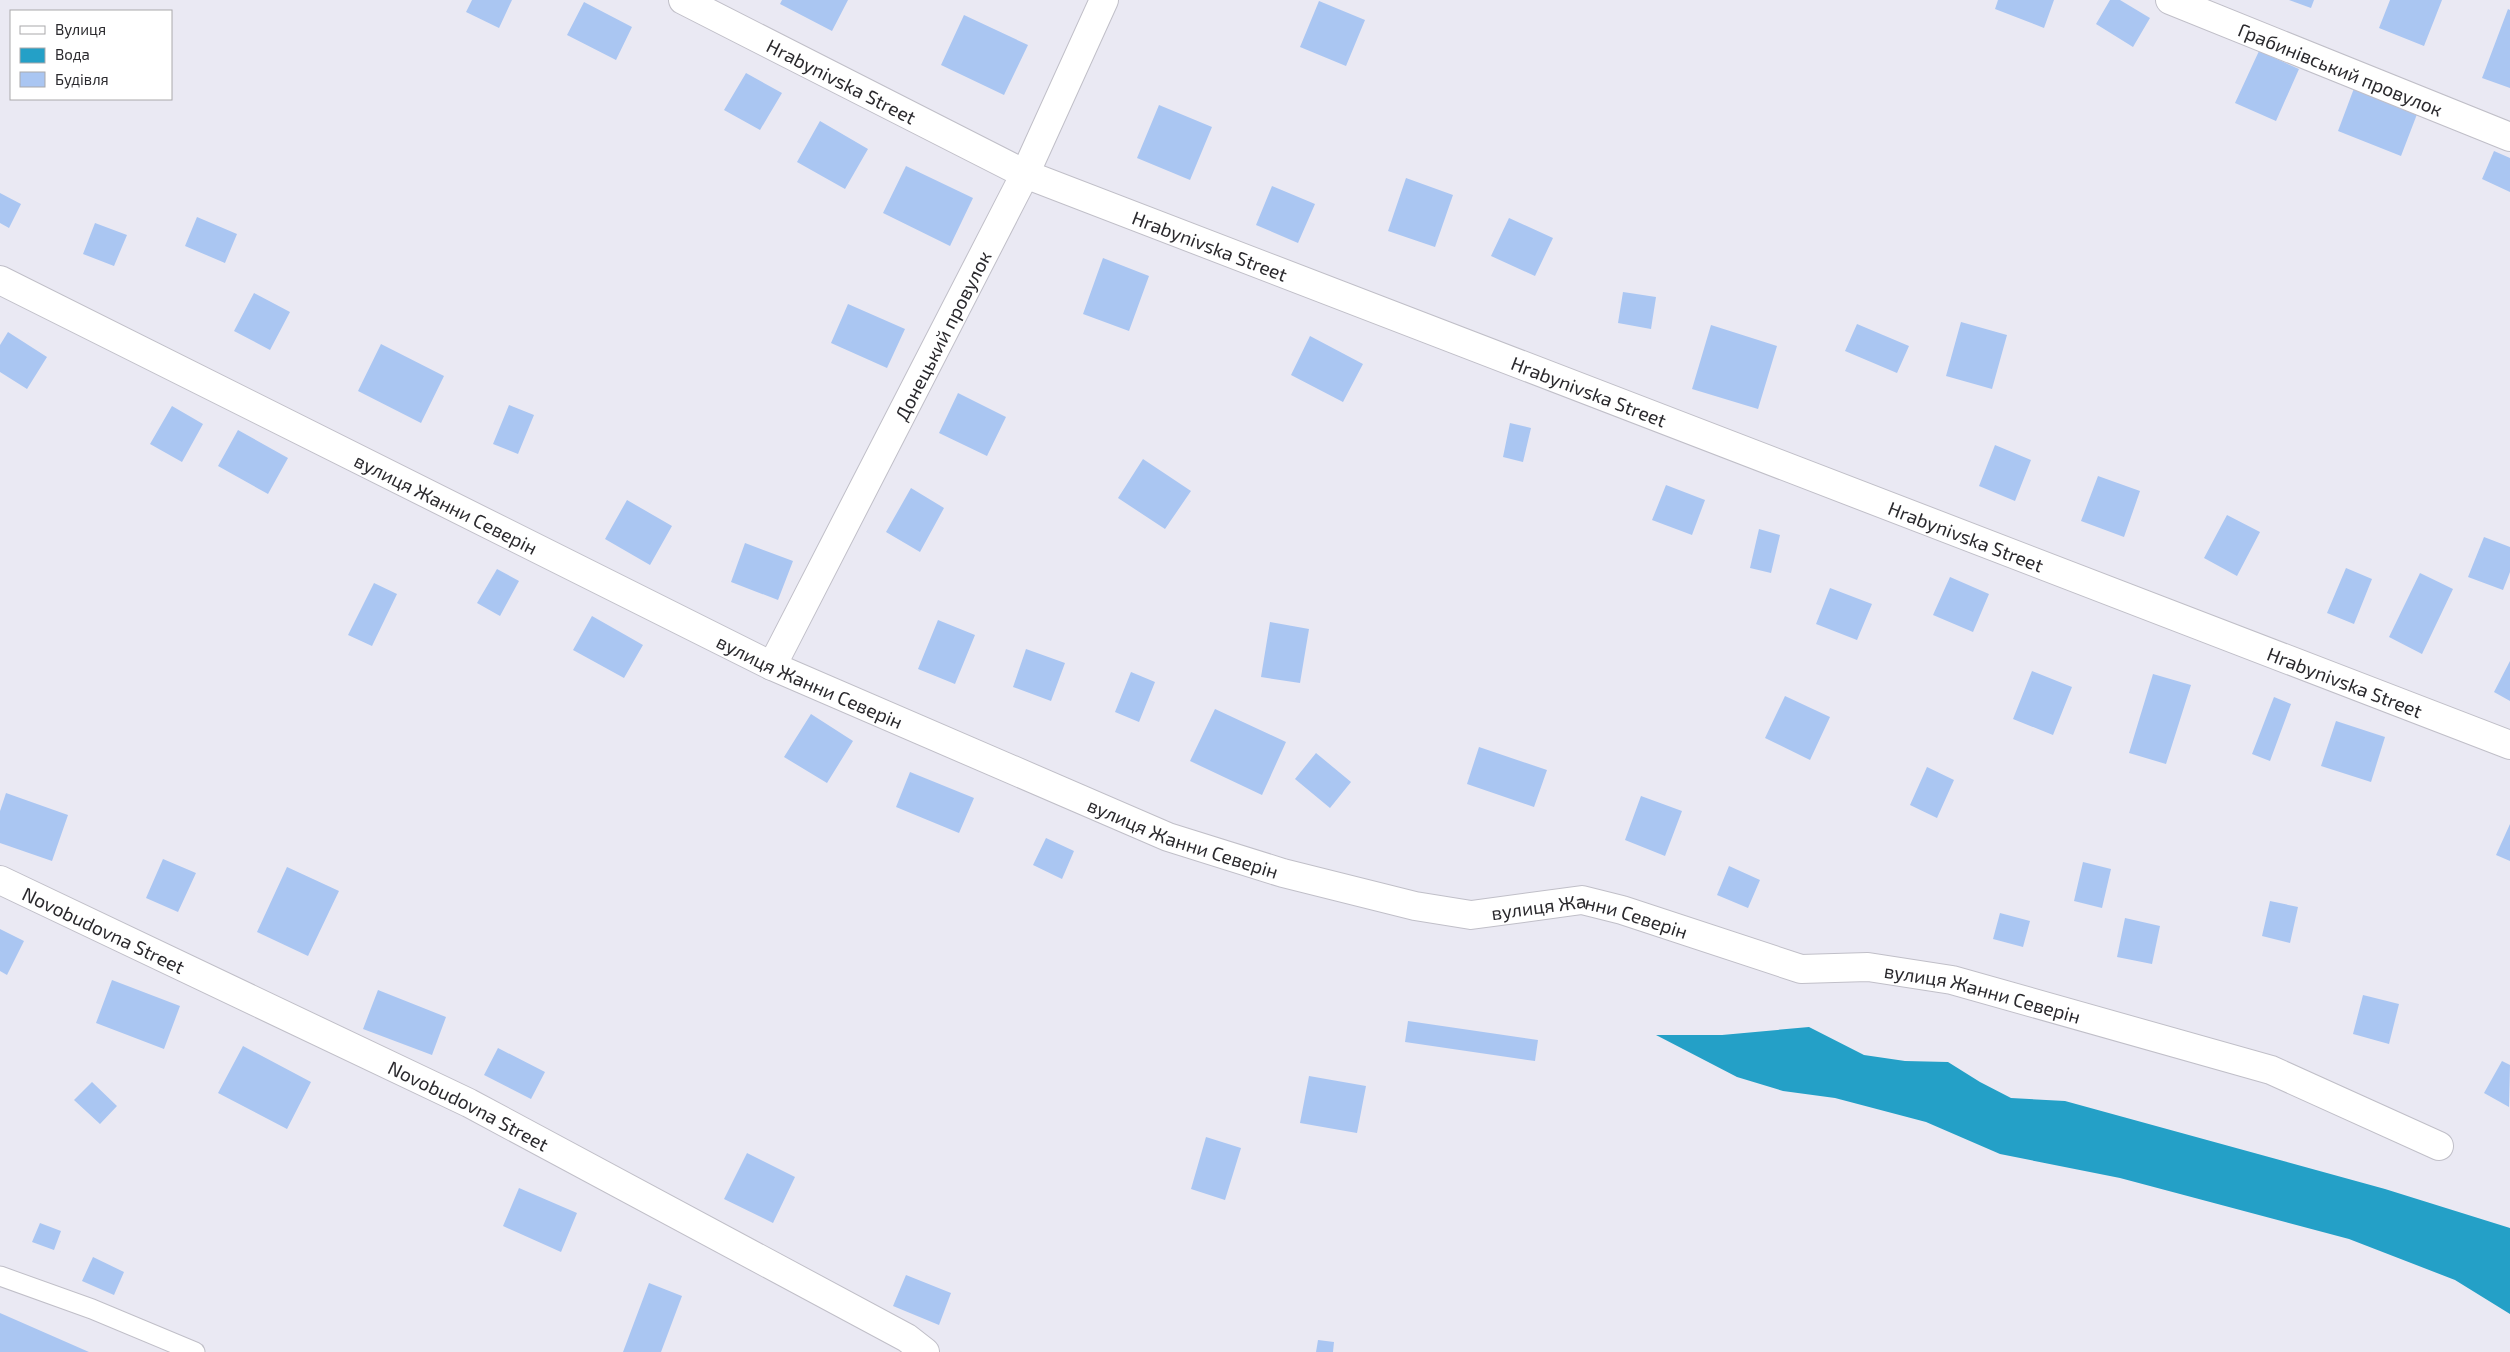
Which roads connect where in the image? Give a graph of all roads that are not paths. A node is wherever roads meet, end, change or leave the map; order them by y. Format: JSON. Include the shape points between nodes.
{"nodes":[{"id":1,"x":682,"y":0,"type":"edge"},
{"id":2,"x":1104,"y":0,"type":"edge"},
{"id":3,"x":2170,"y":0,"type":"edge"},
{"id":4,"x":2510,"y":137,"type":"edge"},
{"id":5,"x":1025,"y":174,"type":"junction"},
{"id":6,"x":0,"y":280,"type":"edge"},
{"id":7,"x":772,"y":666,"type":"junction"},
{"id":8,"x":2510,"y":745,"type":"edge"},
{"id":9,"x":0,"y":880,"type":"edge"},
{"id":10,"x":2439,"y":1146,"type":"dead end"},
{"id":11,"x":0,"y":1276,"type":"edge"},
{"id":12,"x":195,"y":1352,"type":"edge"},
{"id":13,"x":925,"y":1352,"type":"edge"}],
"edges":[{"from":1,"to":5,"type":"street","name":"Hrabynivska Street"},
{"from":2,"to":5,"type":"street","name":"Донецький провулок"},
{"from":3,"to":4,"type":"street","name":"Грабинівський провулок"},
{"from":5,"to":7,"type":"street","name":"Донецький провулок"},
{"from":5,"to":8,"type":"street","name":"Hrabynivska Street"},
{"from":6,"to":7,"type":"street","name":"вулиця Жанни Северін"},
{"from":7,"to":10,"type":"street","name":"вулиця Жанни Северін","via":[[1168,837],[1283,873],[1415,906],[1471,915],[1582,900],[1801,969],[1868,967],[1952,980],[2271,1070]]},
{"from":9,"to":13,"type":"street","name":"Novobudovna Street","via":[[469,1103],[907,1338]]},
{"from":11,"to":12,"type":"lane","via":[[92,1309]]}]}
